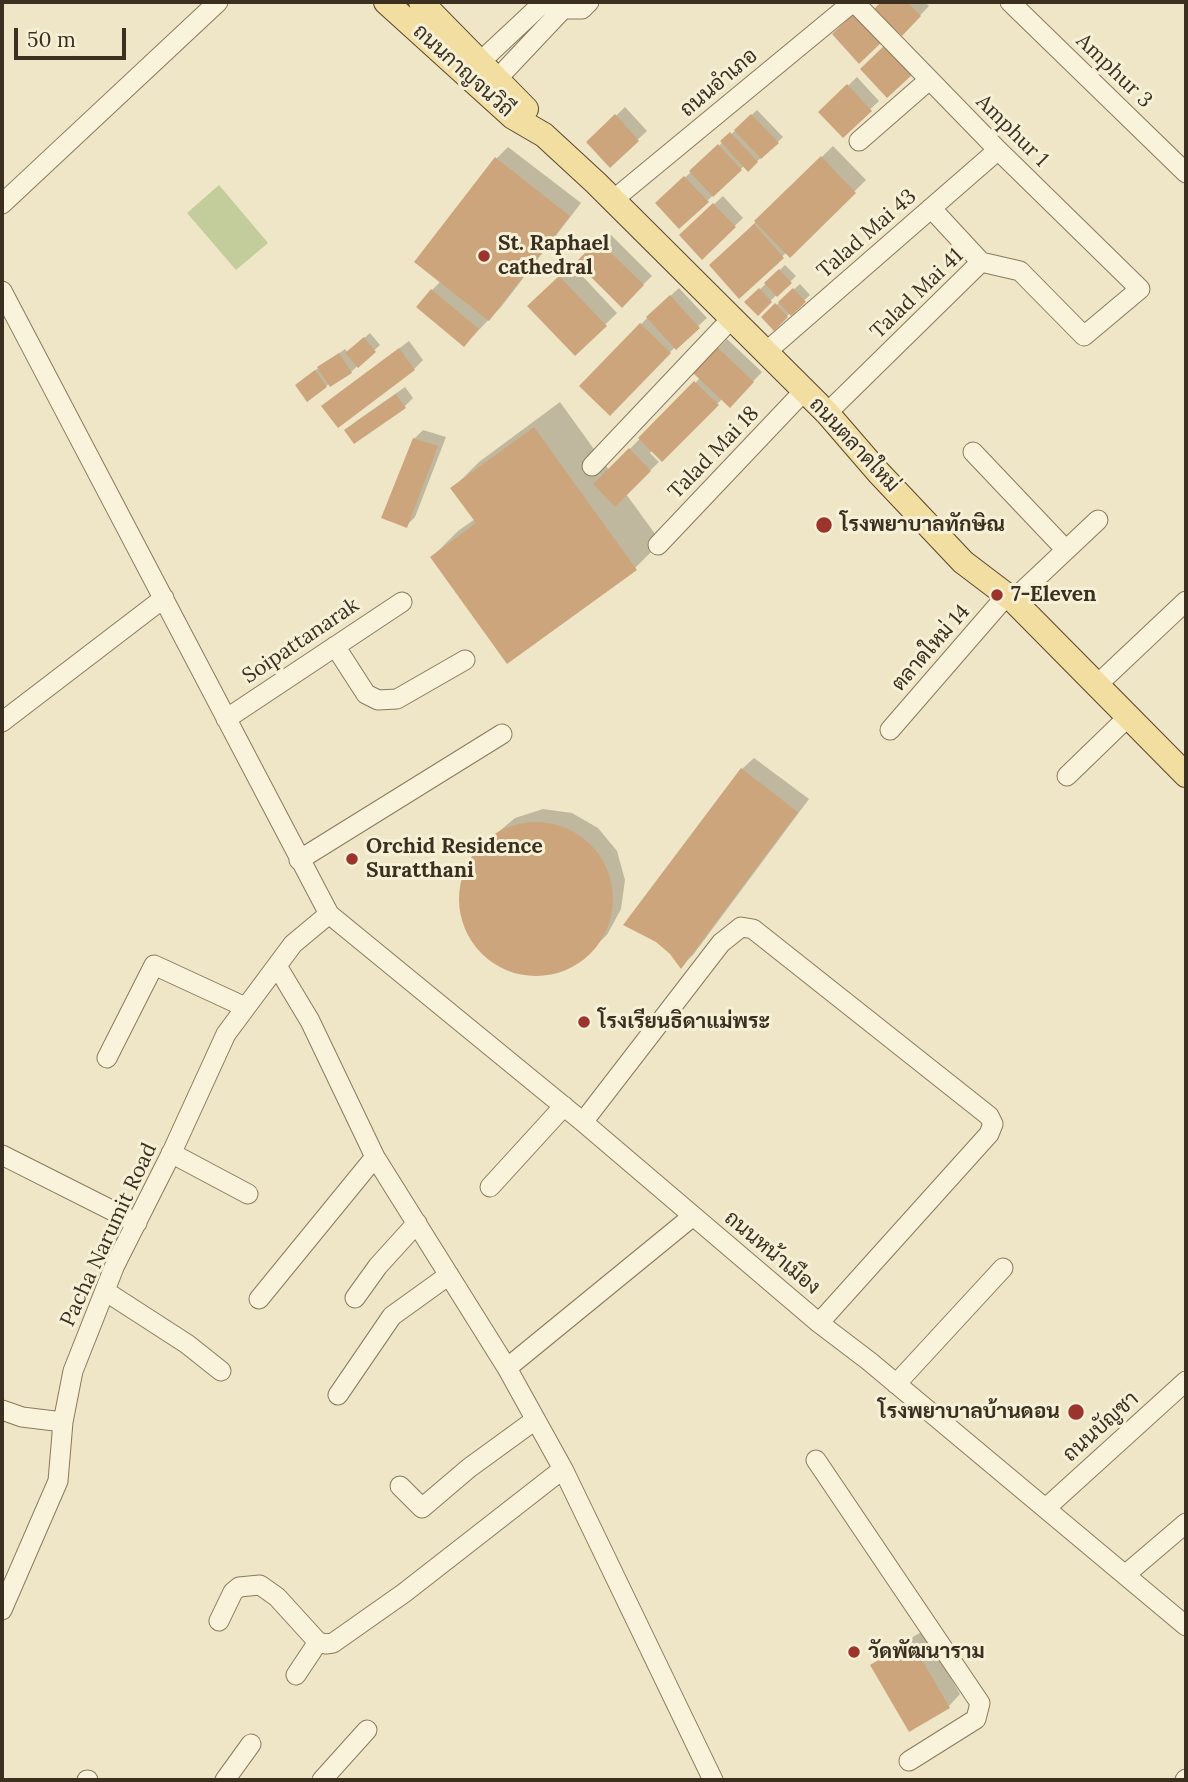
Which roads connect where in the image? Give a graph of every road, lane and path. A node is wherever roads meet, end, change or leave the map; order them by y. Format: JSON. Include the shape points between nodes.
{"nodes":[{"id":1,"x":218,"y":2,"type":"edge"},
{"id":2,"x":386,"y":2,"type":"edge"},
{"id":3,"x":421,"y":2,"type":"edge"},
{"id":4,"x":544,"y":2,"type":"edge"},
{"id":5,"x":589,"y":2,"type":"edge"},
{"id":6,"x":853,"y":2,"type":"edge"},
{"id":7,"x":1010,"y":2,"type":"edge"},
{"id":8,"x":560,"y":5,"type":"edge"},
{"id":9,"x":489,"y":70,"type":"junction"},
{"id":10,"x":929,"y":80,"type":"junction"},
{"id":11,"x":544,"y":135,"type":"junction"},
{"id":12,"x":859,"y":141,"type":"dead end"},
{"id":13,"x":998,"y":150,"type":"junction"},
{"id":14,"x":1186,"y":173,"type":"edge"},
{"id":15,"x":613,"y":200,"type":"junction"},
{"id":16,"x":2,"y":204,"type":"edge"},
{"id":17,"x":931,"y":208,"type":"junction"},
{"id":18,"x":981,"y":262,"type":"junction"},
{"id":19,"x":1140,"y":289,"type":"joint"},
{"id":20,"x":2,"y":291,"type":"edge"},
{"id":21,"x":732,"y":318,"type":"junction"},
{"id":22,"x":766,"y":352,"type":"junction"},
{"id":23,"x":804,"y":391,"type":"junction"},
{"id":24,"x":827,"y":413,"type":"junction"},
{"id":25,"x":973,"y":452,"type":"dead end"},
{"id":26,"x":592,"y":466,"type":"dead end"},
{"id":27,"x":1098,"y":520,"type":"dead end"},
{"id":28,"x":657,"y":545,"type":"dead end"},
{"id":29,"x":1066,"y":550,"type":"junction"},
{"id":30,"x":1010,"y":597,"type":"junction"},
{"id":31,"x":164,"y":598,"type":"junction"},
{"id":32,"x":1186,"y":601,"type":"edge"},
{"id":33,"x":402,"y":602,"type":"dead end"},
{"id":34,"x":335,"y":646,"type":"junction"},
{"id":35,"x":464,"y":660,"type":"dead end"},
{"id":36,"x":1098,"y":684,"type":"junction"},
{"id":37,"x":1129,"y":716,"type":"junction"},
{"id":38,"x":226,"y":719,"type":"junction"},
{"id":39,"x":2,"y":722,"type":"edge"},
{"id":40,"x":890,"y":730,"type":"dead end"},
{"id":41,"x":502,"y":734,"type":"dead end"},
{"id":42,"x":1186,"y":775,"type":"edge"},
{"id":43,"x":1067,"y":776,"type":"dead end"},
{"id":44,"x":299,"y":860,"type":"junction"},
{"id":45,"x":329,"y":915,"type":"junction"},
{"id":46,"x":277,"y":966,"type":"junction"},
{"id":47,"x":245,"y":1007,"type":"junction"},
{"id":48,"x":107,"y":1058,"type":"dead end"},
{"id":49,"x":564,"y":1106,"type":"junction"},
{"id":50,"x":583,"y":1122,"type":"junction"},
{"id":51,"x":172,"y":1153,"type":"junction"},
{"id":52,"x":2,"y":1155,"type":"edge"},
{"id":53,"x":375,"y":1157,"type":"junction"},
{"id":54,"x":491,"y":1187,"type":"dead end"},
{"id":55,"x":248,"y":1194,"type":"dead end"},
{"id":56,"x":693,"y":1216,"type":"junction"},
{"id":57,"x":137,"y":1223,"type":"junction"},
{"id":58,"x":417,"y":1223,"type":"junction"},
{"id":59,"x":1003,"y":1268,"type":"dead end"},
{"id":60,"x":449,"y":1275,"type":"junction"},
{"id":61,"x":105,"y":1291,"type":"junction"},
{"id":62,"x":355,"y":1298,"type":"dead end"},
{"id":63,"x":259,"y":1299,"type":"dead end"},
{"id":64,"x":819,"y":1323,"type":"junction"},
{"id":65,"x":507,"y":1368,"type":"junction"},
{"id":66,"x":221,"y":1371,"type":"dead end"},
{"id":67,"x":1186,"y":1381,"type":"edge"},
{"id":68,"x":896,"y":1384,"type":"junction"},
{"id":69,"x":338,"y":1395,"type":"dead end"},
{"id":70,"x":2,"y":1410,"type":"edge"},
{"id":71,"x":535,"y":1420,"type":"junction"},
{"id":72,"x":63,"y":1422,"type":"junction"},
{"id":73,"x":816,"y":1460,"type":"dead end"},
{"id":74,"x":563,"y":1469,"type":"junction"},
{"id":75,"x":400,"y":1486,"type":"dead end"},
{"id":76,"x":1046,"y":1508,"type":"junction"},
{"id":77,"x":1186,"y":1524,"type":"edge"},
{"id":78,"x":1125,"y":1575,"type":"junction"},
{"id":79,"x":2,"y":1610,"type":"edge"},
{"id":80,"x":219,"y":1621,"type":"dead end"},
{"id":81,"x":1186,"y":1626,"type":"edge"},
{"id":82,"x":317,"y":1642,"type":"junction"},
{"id":83,"x":296,"y":1675,"type":"dead end"},
{"id":84,"x":368,"y":1730,"type":"dead end"},
{"id":85,"x":251,"y":1744,"type":"dead end"},
{"id":86,"x":909,"y":1761,"type":"dead end"},
{"id":87,"x":225,"y":1780,"type":"edge"},
{"id":88,"x":322,"y":1780,"type":"edge"},
{"id":89,"x":712,"y":1780,"type":"edge"}],
"edges":[{"from":1,"to":16,"type":"street"},
{"from":2,"to":11,"type":"main road","name":"ถนนกาญจนวิถี","via":[[513,117]]},
{"from":3,"to":9,"type":"main road","name":"ถนนกาญจนวิถี"},
{"from":4,"to":9,"type":"street"},
{"from":5,"to":8,"type":"street","via":[[582,9]]},
{"from":6,"to":10,"type":"street","name":"Amphur 1"},
{"from":6,"to":15,"type":"street","name":"ถนนอำเภอ"},
{"from":7,"to":14,"type":"street","name":"Amphur 3"},
{"from":8,"to":9,"type":"street"},
{"from":9,"to":11,"type":"main road","name":"ถนนกาญจนวิถี"},
{"from":10,"to":12,"type":"street"},
{"from":10,"to":13,"type":"street","name":"Amphur 1"},
{"from":11,"to":15,"type":"main road","name":"ถนนกาญจนวิถี"},
{"from":13,"to":17,"type":"street","name":"Talad Mai 43"},
{"from":13,"to":19,"type":"street","name":"Amphur 1"},
{"from":15,"to":21,"type":"main road","name":"ถนนตลาดใหม่"},
{"from":17,"to":18,"type":"street"},
{"from":17,"to":22,"type":"street","name":"Talad Mai 43"},
{"from":18,"to":19,"type":"street","name":"Talad Mai 41","via":[[1020,271],[1084,336]]},
{"from":18,"to":24,"type":"street","name":"Talad Mai 41"},
{"from":20,"to":31,"type":"street"},
{"from":21,"to":22,"type":"main road","name":"ถนนตลาดใหม่"},
{"from":21,"to":26,"type":"street"},
{"from":22,"to":23,"type":"main road","name":"ถนนตลาดใหม่"},
{"from":23,"to":24,"type":"main road","name":"ถนนตลาดใหม่"},
{"from":23,"to":28,"type":"street","name":"Talad Mai 18"},
{"from":24,"to":30,"type":"main road","name":"ถนนตลาดใหม่","via":[[963,562]]},
{"from":25,"to":29,"type":"street"},
{"from":27,"to":29,"type":"street","name":"ตลาดใหม่ 14"},
{"from":29,"to":30,"type":"street","name":"ตลาดใหม่ 14"},
{"from":30,"to":36,"type":"main road","name":"ถนนตลาดใหม่"},
{"from":30,"to":40,"type":"street","name":"ตลาดใหม่ 14"},
{"from":31,"to":38,"type":"street"},
{"from":31,"to":39,"type":"street"},
{"from":32,"to":36,"type":"street"},
{"from":33,"to":34,"type":"street","name":"Soipattanarak"},
{"from":34,"to":35,"type":"street","via":[[366,694],[378,700],[397,699]]},
{"from":34,"to":38,"type":"street","name":"Soipattanarak"},
{"from":36,"to":37,"type":"main road","name":"ถนนตลาดใหม่"},
{"from":37,"to":42,"type":"main road","name":"ถนนตลาดใหม่"},
{"from":37,"to":43,"type":"street"},
{"from":38,"to":44,"type":"street"},
{"from":41,"to":44,"type":"street"},
{"from":44,"to":45,"type":"street"},
{"from":45,"to":46,"type":"street","name":"Pacha Narumit Road","via":[[293,944]]},
{"from":45,"to":49,"type":"street","name":"ถนนหน้าเมือง"},
{"from":46,"to":47,"type":"street","name":"Pacha Narumit Road"},
{"from":46,"to":53,"type":"street","via":[[310,1021]]},
{"from":47,"to":48,"type":"street","via":[[154,965]]},
{"from":47,"to":51,"type":"street","name":"Pacha Narumit Road","via":[[226,1034]]},
{"from":49,"to":50,"type":"street","name":"ถนนหน้าเมือง"},
{"from":49,"to":54,"type":"street"},
{"from":50,"to":56,"type":"street","name":"ถนนหน้าเมือง"},
{"from":50,"to":64,"type":"street","via":[[721,943],[741,927],[752,929],[989,1116],[993,1124],[989,1134]]},
{"from":51,"to":55,"type":"street"},
{"from":51,"to":57,"type":"street","name":"Pacha Narumit Road"},
{"from":52,"to":57,"type":"street"},
{"from":53,"to":58,"type":"street"},
{"from":53,"to":63,"type":"street"},
{"from":56,"to":64,"type":"street","name":"ถนนหน้าเมือง"},
{"from":56,"to":65,"type":"street"},
{"from":57,"to":61,"type":"street","name":"Pacha Narumit Road"},
{"from":58,"to":60,"type":"street"},
{"from":58,"to":62,"type":"street"},
{"from":59,"to":68,"type":"street"},
{"from":60,"to":65,"type":"street"},
{"from":60,"to":69,"type":"street","via":[[392,1316]]},
{"from":61,"to":66,"type":"street"},
{"from":61,"to":72,"type":"street","name":"Pacha Narumit Road","via":[[73,1371]]},
{"from":64,"to":68,"type":"street","name":"ถนนหน้าเมือง"},
{"from":65,"to":71,"type":"street"},
{"from":67,"to":76,"type":"street","name":"ถนนบัญชา"},
{"from":68,"to":76,"type":"street","name":"ถนนหน้าเมือง"},
{"from":70,"to":72,"type":"street"},
{"from":71,"to":74,"type":"street"},
{"from":71,"to":75,"type":"street","via":[[422,1508]]},
{"from":72,"to":79,"type":"street","name":"Pacha Narumit Road","via":[[58,1481]]},
{"from":73,"to":86,"type":"street","via":[[980,1703],[976,1719]]},
{"from":74,"to":82,"type":"street","via":[[333,1643]]},
{"from":74,"to":89,"type":"street"},
{"from":76,"to":78,"type":"street","name":"ถนนหน้าเมือง"},
{"from":77,"to":78,"type":"street"},
{"from":78,"to":81,"type":"street","name":"ถนนหน้าเมือง"},
{"from":80,"to":82,"type":"street","via":[[233,1592],[260,1585],[277,1597]]},
{"from":82,"to":83,"type":"street"},
{"from":84,"to":88,"type":"street"},
{"from":85,"to":87,"type":"street"}]}
